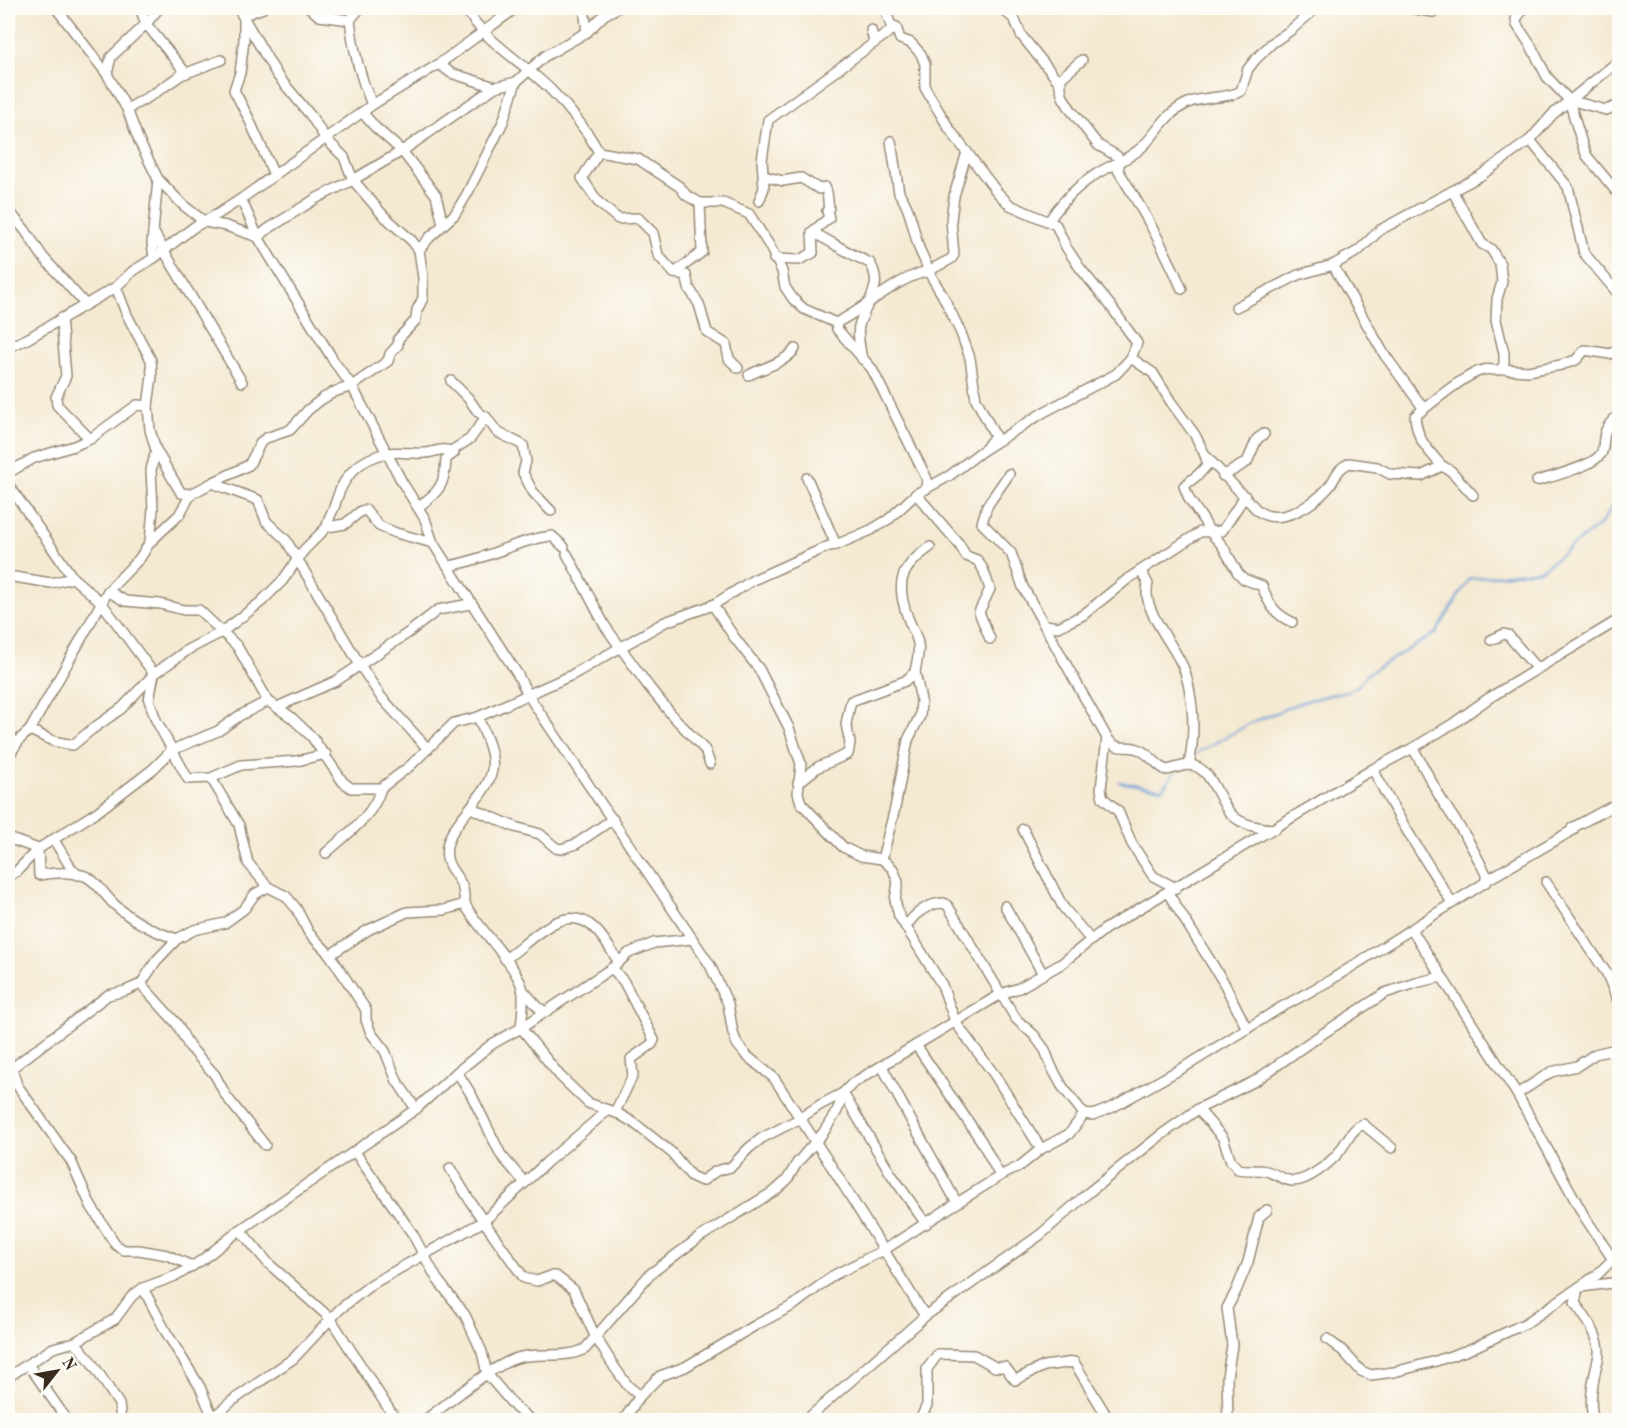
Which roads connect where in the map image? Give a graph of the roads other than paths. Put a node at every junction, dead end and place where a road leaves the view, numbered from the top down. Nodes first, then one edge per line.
1 (56, 8) edge
2 (140, 8) edge
3 (159, 8) edge
4 (263, 8) edge
5 (310, 8) edge
6 (360, 8) edge
7 (465, 8) edge
8 (516, 8) edge
9 (584, 8) edge
10 (617, 8) edge
11 (883, 8) edge
12 (1001, 8) edge
13 (1010, 8) edge
14 (1410, 8) edge
15 (1524, 8) edge
16 (1310, 10) edge
17 (241, 11) edge
18 (1433, 12) dead end
19 (1012, 18) junction
20 (350, 20) junction
21 (146, 24) junction
22 (896, 27) junction
23 (871, 30) dead end
24 (587, 32) junction
25 (483, 33) junction
26 (874, 42) junction
27 (221, 60) dead end
28 (1082, 60) dead end
29 (1620, 60) edge
30 (439, 64) junction
31 (528, 71) junction
32 (186, 73) junction
33 (107, 74) junction
34 (516, 82) junction
35 (495, 87) junction
36 (1061, 93) junction
37 (1569, 100) junction
38 (372, 105) junction
39 (1620, 105) edge
40 (127, 109) junction
41 (362, 112) junction
42 (326, 139) junction
43 (1530, 140) junction
44 (891, 141) dead end
45 (402, 151) junction
46 (599, 152) junction
47 (967, 152) junction
48 (1120, 162) junction
49 (274, 175) junction
50 (764, 176) junction
51 (158, 179) junction
52 (353, 180) junction
53 (1453, 192) junction
54 (1620, 196) edge
55 (241, 199) junction
56 (759, 201) dead end
57 (700, 204) junction
58 (8, 210) edge
59 (1049, 221) junction
60 (205, 222) junction
61 (443, 224) junction
62 (153, 231) junction
63 (812, 232) junction
64 (258, 237) junction
65 (164, 250) junction
66 (419, 250) junction
67 (154, 258) junction
68 (774, 259) junction
69 (1333, 265) junction
70 (928, 271) junction
71 (674, 273) junction
72 (116, 287) junction
73 (1182, 289) dead end
74 (1620, 296) edge
75 (867, 303) junction
76 (85, 304) junction
77 (1236, 307) dead end
78 (61, 318) junction
79 (836, 323) junction
80 (9, 345) edge
81 (1620, 348) edge
82 (795, 349) dead end
83 (1131, 358) junction
84 (861, 359) junction
85 (738, 368) dead end
86 (1502, 369) junction
87 (749, 375) dead end
88 (451, 381) dead end
89 (242, 382) dead end
90 (352, 386) junction
91 (148, 406) junction
92 (1424, 409) junction
93 (1620, 414) edge
94 (486, 417) junction
95 (1264, 434) dead end
96 (90, 439) junction
97 (156, 450) junction
98 (982, 451) junction
99 (387, 453) junction
100 (454, 453) dead end
101 (1205, 455) junction
102 (1442, 466) junction
103 (13, 470) dead end
104 (1009, 474) dead end
105 (1223, 476) junction
106 (807, 478) dead end
107 (1537, 482) dead end
108 (212, 483) junction
109 (8, 484) edge
110 (926, 489) junction
111 (191, 494) junction
112 (916, 494) junction
113 (1473, 495) dead end
114 (1245, 496) junction
115 (418, 507) junction
116 (551, 511) dead end
117 (327, 527) junction
118 (1209, 531) junction
119 (150, 542) junction
120 (433, 543) junction
121 (836, 545) junction
122 (930, 547) dead end
123 (296, 558) junction
124 (448, 567) junction
125 (1141, 571) junction
126 (8, 576) edge
127 (73, 578) junction
128 (108, 591) junction
129 (101, 602) junction
130 (470, 604) junction
131 (713, 605) junction
132 (1292, 622) dead end
133 (1618, 624) edge
134 (1046, 625) junction
135 (222, 632) junction
136 (990, 639) dead end
137 (1491, 640) dead end
138 (620, 647) junction
139 (360, 665) junction
140 (1537, 669) junction
141 (915, 672) junction
142 (154, 674) junction
143 (528, 695) junction
144 (272, 704) junction
145 (478, 717) junction
146 (30, 730) junction
147 (1107, 738) junction
148 (1413, 748) junction
149 (428, 749) junction
150 (172, 750) junction
151 (326, 754) junction
152 (8, 758) edge
153 (710, 764) dead end
154 (1189, 765) junction
155 (1373, 770) junction
156 (211, 778) junction
157 (798, 783) junction
158 (381, 788) junction
159 (1620, 802) edge
160 (471, 808) junction
161 (613, 819) junction
162 (1023, 829) dead end
163 (1275, 829) junction
164 (8, 838) edge
165 (54, 840) junction
166 (38, 849) junction
167 (326, 853) dead end
168 (882, 859) junction
169 (78, 875) junction
170 (8, 876) edge
171 (1487, 880) junction
172 (1546, 882) dead end
173 (268, 887) junction
174 (1172, 890) junction
175 (1452, 903) junction
176 (465, 904) junction
177 (1005, 906) dead end
178 (906, 927) junction
179 (1412, 930) junction
180 (177, 939) junction
181 (692, 939) junction
182 (1090, 939) junction
183 (330, 955) junction
184 (505, 959) junction
185 (615, 965) junction
186 (1043, 974) junction
187 (1442, 977) junction
188 (141, 984) junction
189 (522, 989) junction
190 (1001, 994) junction
191 (1620, 1006) edge
192 (545, 1012) junction
193 (955, 1021) junction
194 (521, 1028) junction
195 (1247, 1029) junction
196 (916, 1045) junction
197 (1620, 1048) edge
198 (10, 1065) edge
199 (882, 1066) junction
200 (457, 1072) junction
201 (852, 1086) dead end
202 (843, 1093) junction
203 (1516, 1094) junction
204 (416, 1109) junction
205 (1198, 1109) junction
206 (611, 1111) junction
207 (1084, 1114) junction
208 (799, 1119) junction
209 (815, 1143) junction
210 (265, 1145) dead end
211 (1392, 1148) dead end
212 (1041, 1149) junction
213 (356, 1152) junction
214 (450, 1168) dead end
215 (1000, 1176) junction
216 (525, 1183) junction
217 (957, 1203) junction
218 (1267, 1210) dead end
219 (484, 1221) junction
220 (926, 1224) junction
221 (240, 1230) junction
222 (884, 1250) junction
223 (423, 1254) junction
224 (1616, 1255) edge
225 (192, 1266) junction
226 (1620, 1282) edge
227 (143, 1288) junction
228 (1578, 1288) junction
229 (925, 1316) junction
230 (330, 1318) junction
231 (595, 1336) junction
232 (1327, 1340) dead end
233 (75, 1342) junction
234 (28, 1364) junction
235 (488, 1374) junction
236 (8, 1377) edge
237 (640, 1396) junction
238 (1591, 1418) edge
239 (67, 1420) edge
240 (121, 1420) edge
241 (212, 1420) edge
242 (396, 1420) edge
243 (425, 1420) edge
244 (531, 1420) edge
245 (624, 1420) edge
246 (806, 1420) edge
247 (920, 1420) edge
248 (1109, 1420) edge
249 (1228, 1420) edge

1 - 33 street
2 - 21 street
3 - 21 street
4 - 17 street
5 - 20 street
6 - 20 street
7 - 25 street
8 - 25 street
9 - 24 street
10 - 24 street
11 - 22 street
12 - 19 street
13 - 19 street
14 - 18 street
15 - 37 street
16 - 48 street
17 - 42 street
17 - 49 street
19 - 36 street
20 - 38 street
21 - 32 street
21 - 33 street
22 - 26 street
22 - 47 street
23 - 26 street
24 - 31 street
25 - 30 street
25 - 31 street
26 - 50 street
27 - 32 street
28 - 36 street
29 - 37 street
30 - 35 street
30 - 38 street
31 - 34 street
31 - 46 street
32 - 40 street
33 - 40 street
34 - 35 street
34 - 61 street
35 - 45 street
36 - 48 street
37 - 39 street
37 - 43 street
37 - 54 street
38 - 41 street
40 - 51 street
41 - 42 street
41 - 45 street
42 - 49 street
42 - 52 street
43 - 53 street
43 - 74 street
44 - 70 street
45 - 52 street
45 - 61 street
46 - 57 street
46 - 71 street
47 - 59 street
47 - 70 street
48 - 59 street
48 - 73 street
49 - 55 street
50 - 56 street
50 - 63 street
51 - 60 street
51 - 62 street
52 - 64 street
52 - 66 street
53 - 69 street
53 - 86 street
55 - 60 street
55 - 64 street
57 - 68 street
57 - 71 street
58 - 76 street
59 - 83 street
60 - 64 street
60 - 65 street
61 - 66 street
62 - 65 street
62 - 67 street
63 - 68 street
63 - 75 street
64 - 90 street
65 - 67 street
65 - 89 street
66 - 90 street
67 - 72 street
68 - 79 street
69 - 77 street
69 - 92 street
70 - 75 street
70 - 98 street
71 - 85 street
72 - 76 street
72 - 91 street
75 - 79 street
75 - 84 street
76 - 78 street
78 - 80 street
78 - 96 street
79 - 84 street
81 - 86 street
82 - 87 street
83 - 98 street
83 - 101 street
84 - 110 street
86 - 92 street
88 - 94 street
90 - 99 street
90 - 108 street
91 - 96 street
91 - 97 street
92 - 102 street
93 - 107 street
94 - 99 street
94 - 116 street
95 - 105 street
96 - 103 street
97 - 111 street
97 - 119 street
98 - 110 street
99 - 115 street
99 - 117 street
100 - 115 street
101 - 105 street
101 - 118 street
102 - 113 street
102 - 114 street
104 - 134 street
105 - 114 street
106 - 121 street
108 - 111 street
108 - 123 street
109 - 127 street
110 - 112 street
111 - 119 street
112 - 121 street
112 - 136 street
114 - 118 street
115 - 120 street
117 - 120 street
117 - 123 street
118 - 125 street
118 - 132 street
119 - 128 street
120 - 124 street
121 - 131 street
122 - 141 street
123 - 135 street
123 - 139 street
124 - 130 street
124 - 138 street
125 - 134 street
125 - 154 street
126 - 127 street
127 - 129 street
128 - 129 street
128 - 135 street
129 - 142 street
129 - 146 street
130 - 139 street
130 - 143 street
131 - 138 street
131 - 157 street
133 - 140 street
134 - 147 street
135 - 142 street
135 - 144 street
137 - 140 street
138 - 143 street
138 - 153 street
139 - 144 street
139 - 149 street
140 - 148 street
141 - 157 street
141 - 168 street
142 - 146 street
142 - 150 street
143 - 145 street
143 - 161 street
144 - 150 street
144 - 151 street
145 - 149 street
145 - 160 street
146 - 152 street
147 - 154 street
147 - 174 street
148 - 155 street
148 - 171 street
149 - 158 street
150 - 156 street
150 - 165 street
151 - 156 street
151 - 158 street
154 - 163 street
155 - 163 street
155 - 175 street
156 - 173 street
157 - 168 street
158 - 167 street
159 - 171 street
160 - 161 street
160 - 176 street
161 - 181 street
162 - 182 street
163 - 174 street
164 - 166 street
165 - 166 street
165 - 169 street
166 - 169 street
166 - 170 street
168 - 178 street
169 - 180 street
171 - 175 street
172 - 191 street
173 - 180 street
173 - 183 street
174 - 182 street
174 - 195 street
175 - 179 street
176 - 183 street
176 - 184 street
177 - 186 street
178 - 190 street
178 - 193 street
179 - 187 street
179 - 195 street
180 - 188 street
181 - 185 street
181 - 208 street
182 - 186 street
183 - 204 street
184 - 185 street
184 - 189 street
185 - 192 street
185 - 206 street
186 - 190 street
187 - 203 street
187 - 205 street
188 - 198 street
188 - 210 street
189 - 192 street
189 - 194 street
190 - 193 street
190 - 207 street
192 - 194 street
193 - 196 street
193 - 212 street
194 - 200 street
194 - 206 street
195 - 207 street
196 - 199 street
196 - 215 street
197 - 203 street
198 - 225 street
199 - 202 street
199 - 217 street
200 - 204 street
200 - 216 street
201 - 202 street
202 - 208 street
202 - 209 street
202 - 220 street
203 - 224 street
204 - 213 street
205 - 211 street
205 - 229 street
206 - 208 street
206 - 216 street
207 - 212 street
208 - 209 street
209 - 222 street
209 - 231 street
212 - 215 street
213 - 221 street
213 - 223 street
214 - 219 street
215 - 217 street
216 - 219 street
217 - 220 street
218 - 249 street
219 - 223 street
219 - 231 street
220 - 222 street
221 - 225 street
221 - 230 street
222 - 229 street
222 - 237 street
223 - 230 street
223 - 235 street
224 - 228 street
225 - 227 street
226 - 228 street
227 - 233 street
227 - 241 street
228 - 232 street
228 - 238 street
229 - 246 street
230 - 241 street
230 - 242 street
231 - 235 street
231 - 237 street
233 - 234 street
233 - 240 street
234 - 236 street
234 - 239 street
235 - 243 street
235 - 244 street
237 - 245 street
247 - 248 street

